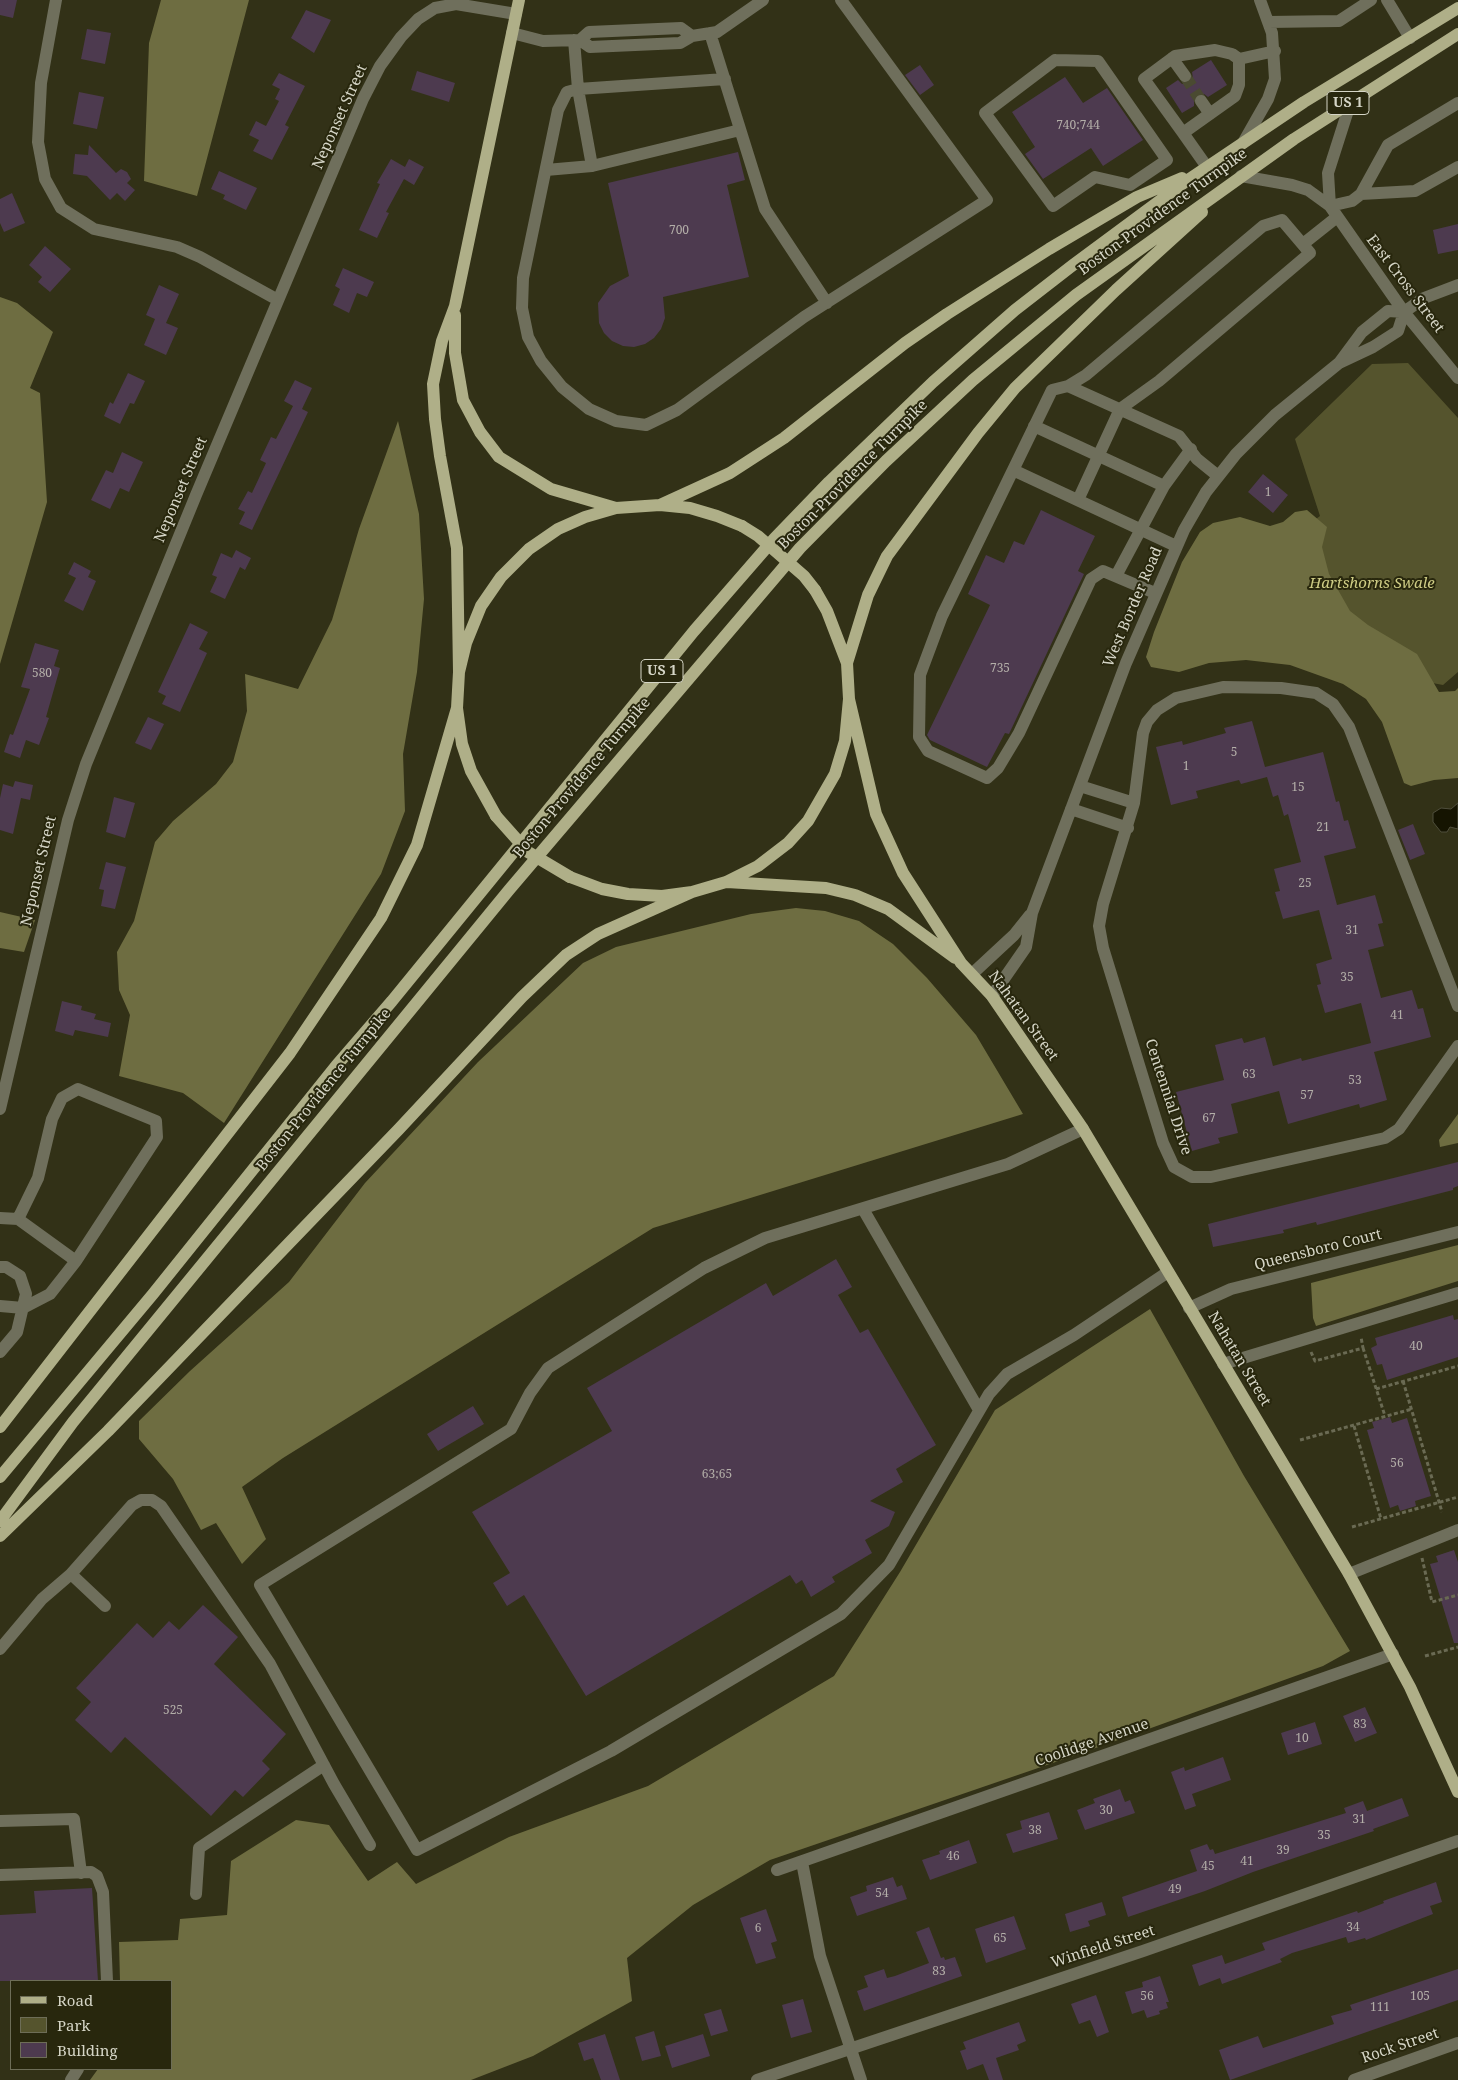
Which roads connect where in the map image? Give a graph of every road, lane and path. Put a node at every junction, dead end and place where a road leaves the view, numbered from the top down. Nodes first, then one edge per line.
1 (56, 0) edge
2 (519, 0) edge
3 (763, 0) edge
4 (841, 0) edge
5 (1260, 0) edge
6 (1371, 0) edge
7 (1387, 0) edge
8 (1352, 5) edge
9 (1458, 8) edge
10 (516, 14) junction
11 (1268, 22) junction
12 (512, 33) junction
13 (710, 33) junction
14 (1458, 34) edge
15 (1410, 38) junction
16 (577, 40) junction
17 (1275, 51) junction
18 (1172, 58) junction
19 (1240, 59) junction
20 (1184, 76) tunnel mouth
21 (725, 79) junction
22 (578, 89) junction
23 (1202, 101) tunnel mouth
24 (1351, 101) junction
25 (1458, 103) edge
26 (1210, 114) junction
27 (740, 130) junction
28 (1183, 133) junction
29 (1243, 143) junction
30 (592, 166) junction
31 (1207, 167) junction
32 (1458, 167) edge
33 (546, 170) junction
34 (1241, 176) junction
35 (1130, 185) junction
36 (1361, 194) junction
37 (1137, 197) junction
38 (1334, 212) junction
39 (1303, 244) junction
40 (1458, 285) edge
41 (278, 300) junction
42 (827, 303) junction
43 (455, 306) junction
44 (1404, 312) junction
45 (1339, 363) junction
46 (1458, 378) edge
47 (1068, 386) junction
48 (1120, 409) junction
49 (1034, 426) junction
50 (1191, 449) junction
51 (1098, 455) junction
52 (1013, 470) junction
53 (1218, 476) junction
54 (1164, 486) junction
55 (1078, 500) junction
56 (660, 505) junction
57 (616, 508) junction
58 (1141, 530) junction
59 (1176, 546) junction
60 (1116, 576) junction
61 (1155, 593) junction
62 (847, 663) junction
63 (459, 672) junction
64 (849, 699) junction
65 (458, 708) junction
66 (1080, 786) junction
67 (1134, 803) junction
68 (1071, 810) junction
69 (1128, 828) junction
70 (726, 882) junction
71 (692, 892) junction
72 (1032, 913) junction
73 (961, 963) junction
74 (972, 974) junction
75 (992, 996) junction
76 (1458, 1006) edge
77 (1458, 1046) edge
78 (0, 1109) edge
79 (1083, 1129) junction
80 (863, 1209) junction
81 (0, 1218) edge
82 (18, 1219) junction
83 (1458, 1232) edge
84 (76, 1260) junction
85 (0, 1267) edge
86 (1168, 1272) junction
87 (1458, 1293) edge
88 (0, 1306) edge
89 (23, 1308) junction
90 (1189, 1308) junction
91 (1363, 1348) dead end
92 (0, 1352) edge
93 (1223, 1364) junction
94 (1458, 1366) edge
95 (1403, 1382) junction
96 (1376, 1389) junction
97 (979, 1410) junction
98 (1412, 1410) junction
99 (1385, 1416) junction
100 (0, 1426) edge
101 (1354, 1426) junction
102 (1300, 1440) dead end
103 (0, 1477) edge
104 (1458, 1497) edge
105 (1439, 1503) junction
106 (1442, 1512) dead end
107 (1381, 1519) junction
108 (0, 1520) edge
109 (1352, 1527) dead end
110 (1458, 1530) edge
111 (0, 1536) edge
112 (1422, 1557) dead end
113 (70, 1574) junction
114 (1349, 1574) junction
115 (1458, 1595) edge
116 (105, 1606) dead end
117 (1458, 1648) edge
118 (0, 1649) edge
119 (1393, 1654) junction
120 (1425, 1656) dead end
121 (324, 1765) junction
122 (1458, 1792) edge
123 (0, 1821) edge
124 (1458, 1841) edge
125 (370, 1845) dead end
126 (802, 1862) junction
127 (777, 1870) dead end
128 (81, 1873) junction
129 (0, 1875) edge
130 (196, 1894) dead end
131 (107, 1980) edge
132 (1458, 2043) edge
133 (850, 2047) junction
134 (757, 2080) edge
135 (861, 2080) edge
136 (1354, 2080) edge

1 - 41 street
2 - 10 main road
3 - 13 street
4 - 42 street
5 - 11 street
6 - 8 street
7 - 15 street
8 - 11 street
9 - 15 main road, Boston-Providence Turnpike / US 1
10 - 12 main road
10 - 41 street, Neponset Street
11 - 17 street
12 - 16 street
12 - 43 main road
13 - 16 street
13 - 21 street
14 - 24 main road, Boston-Providence Turnpike / US 1
15 - 29 main road, Boston-Providence Turnpike / US 1
16 - 22 street
17 - 19 street
17 - 29 street
18 - 19 street
18 - 20 street
18 - 28 street
19 - 26 street
21 - 22 street
21 - 27 street
22 - 30 street
22 - 33 street
23 - 26 street
24 - 34 main road, Boston-Providence Turnpike / US 1
24 - 38 street
25 - 36 street
26 - 28 street
27 - 30 street
27 - 42 street
28 - 31 street
29 - 31 main road, Boston-Providence Turnpike / US 1
30 - 33 street
31 - 37 main road
31 - 103 main road, Boston-Providence Turnpike / US 1
32 - 36 street
33 - 42 street
34 - 38 street, East Cross Street
34 - 62 main road
34 - 108 main road, Boston-Providence Turnpike / US 1
35 - 35 street
35 - 37 street
36 - 38 street
37 - 56 main road
38 - 39 street
38 - 44 street, East Cross Street
39 - 47 street
39 - 48 street
40 - 44 street, West Border Road
41 - 78 street, Neponset Street
43 - 57 main road
43 - 63 main road
44 - 45 street, West Border Road
44 - 45 street, West Border Road
44 - 46 street, East Cross Street
45 - 53 street, West Border Road
47 - 48 street
47 - 49 street
48 - 50 street
48 - 51 street
49 - 51 street
49 - 52 street
50 - 53 street
50 - 54 street
51 - 54 street
51 - 55 street
52 - 55 street
52 - 60 street
53 - 59 street, West Border Road
54 - 58 street
55 - 58 street
56 - 57 main road
56 - 62 main road, bridge
57 - 63 main road
58 - 59 street
58 - 60 street
59 - 61 street, West Border Road
60 - 61 street
61 - 66 street, West Border Road
62 - 64 main road
63 - 65 main road
64 - 70 main road
64 - 73 main road, Nahatan Street
65 - 71 main road, bridge
65 - 100 main road
66 - 67 street
66 - 68 street, West Border Road
67 - 69 street, Centennial Drive
67 - 76 street, Centennial Drive
68 - 69 street
68 - 72 street, West Border Road
69 - 77 street, Centennial Drive
70 - 71 main road
70 - 73 main road, Nahatan Street
71 - 111 main road
72 - 74 street
72 - 75 street
73 - 74 main road, Nahatan Street
74 - 75 main road, Nahatan Street
75 - 79 main road, Nahatan Street
79 - 80 street
79 - 86 main road, Nahatan Street
80 - 97 street
80 - 97 street
81 - 82 street
82 - 84 street
82 - 84 street
83 - 90 street, Queensboro Court
84 - 89 street
85 - 89 street
86 - 90 main road, Nahatan Street
86 - 97 street
87 - 93 street
88 - 89 street
89 - 92 street
90 - 93 main road, Nahatan Street
91 - 96 path
93 - 114 main road, Nahatan Street
94 - 95 path
95 - 96 path
95 - 98 path
96 - 99 path
98 - 99 path
98 - 105 path
99 - 101 path
101 - 102 path
101 - 107 path
104 - 105 path
105 - 106 path
105 - 107 path
107 - 109 path
110 - 114 street
112 - 115 path
113 - 116 street
113 - 118 street
113 - 121 street
114 - 119 main road, Nahatan Street
117 - 120 path
119 - 122 main road, Nahatan Street
119 - 126 street, Coolidge Avenue
121 - 125 street
121 - 130 street
123 - 128 street
124 - 133 street, Winfield Street
126 - 127 street, Coolidge Avenue
126 - 133 street
128 - 129 street
128 - 131 street
132 - 136 street, Rock Street
133 - 134 street, Winfield Street
133 - 135 street

